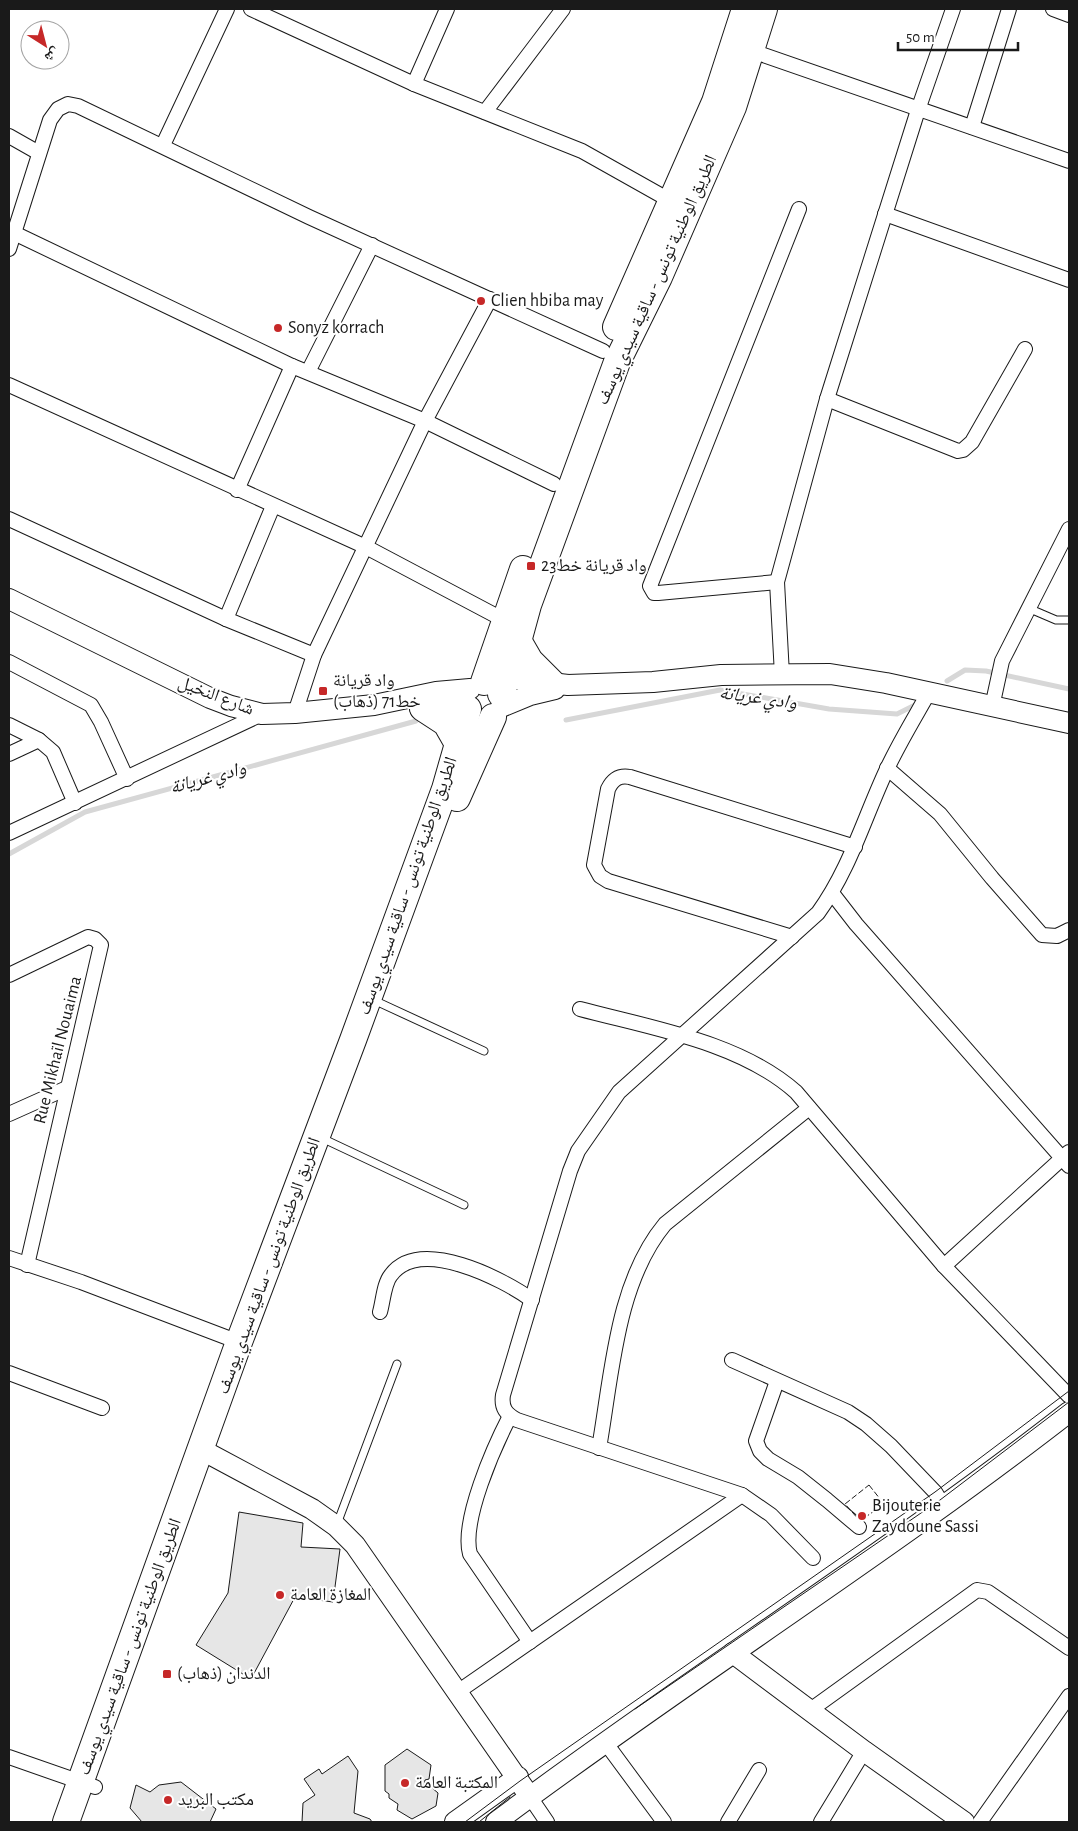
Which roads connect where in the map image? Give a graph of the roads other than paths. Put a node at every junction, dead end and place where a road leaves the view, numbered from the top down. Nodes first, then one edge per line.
1 (227, 9) edge
2 (448, 9) edge
3 (563, 9) edge
4 (745, 9) edge
5 (764, 9) edge
6 (953, 9) edge
7 (1009, 9) edge
8 (1053, 9) edge
9 (258, 10) edge
10 (1069, 15) edge
11 (752, 51) junction
12 (414, 84) junction
13 (724, 104) junction
14 (918, 110) junction
15 (485, 112) junction
16 (972, 127) junction
17 (9, 136) edge
18 (163, 145) junction
19 (39, 153) junction
20 (1069, 161) edge
21 (671, 201) junction
22 (800, 208) dead end
23 (885, 214) junction
24 (14, 233) junction
25 (372, 245) junction
26 (9, 249) edge
27 (1069, 280) edge
28 (490, 299) junction
29 (1025, 349) dead end
30 (603, 351) junction
31 (292, 366) junction
32 (308, 372) junction
33 (9, 384) edge
34 (827, 399) junction
35 (425, 421) junction
36 (554, 484) junction
37 (237, 490) junction
38 (272, 506) junction
39 (9, 519) edge
40 (1069, 529) edge
41 (366, 547) junction
42 (778, 582) junction
43 (9, 599) edge
44 (1028, 608) junction
45 (226, 618) junction
46 (504, 620) junction
47 (1069, 620) edge
48 (519, 642) junction
49 (314, 655) junction
50 (9, 662) edge
51 (782, 675) junction
52 (560, 684) junction
53 (929, 692) junction
54 (489, 695) junction
55 (374, 705) junction
56 (992, 707) junction
57 (423, 708) junction
58 (295, 713) junction
59 (262, 714) junction
60 (1069, 723) edge
61 (9, 725) edge
62 (39, 740) junction
63 (458, 744) junction
64 (9, 754) edge
65 (887, 768) junction
66 (127, 779) junction
67 (75, 803) junction
68 (9, 833) edge
69 (856, 847) junction
70 (832, 893) junction
71 (1069, 930) edge
72 (792, 937) junction
73 (9, 975) edge
74 (380, 1003) junction
75 (580, 1009) dead end
76 (682, 1036) junction
77 (484, 1051) dead end
78 (67, 1088) junction
79 (809, 1108) junction
80 (9, 1114) edge
81 (328, 1141) junction
82 (1067, 1159) edge
83 (464, 1205) dead end
84 (9, 1258) edge
85 (27, 1265) junction
86 (944, 1266) junction
87 (532, 1300) junction
88 (380, 1312) dead end
89 (245, 1345) junction
90 (732, 1360) dead end
91 (397, 1364) dead end
92 (9, 1373) edge
93 (778, 1381) junction
94 (1069, 1396) edge
95 (102, 1408) dead end
96 (1069, 1412) edge
97 (510, 1416) junction
98 (599, 1448) junction
99 (207, 1453) junction
100 (742, 1494) junction
101 (943, 1504) junction
102 (336, 1526) junction
103 (859, 1527) dead end
104 (813, 1558) dead end
105 (530, 1642) junction
106 (1069, 1648) edge
107 (733, 1653) junction
108 (459, 1691) junction
109 (1069, 1696) edge
110 (809, 1710) junction
111 (605, 1742) junction
112 (864, 1751) junction
113 (9, 1757) edge
114 (760, 1770) dead end
115 (518, 1777) junction
116 (88, 1784) junction
117 (530, 1797) junction
118 (961, 1821) edge
119 (66, 1822) edge
120 (81, 1822) edge
121 (455, 1822) edge
122 (496, 1822) edge
123 (547, 1822) edge
124 (664, 1822) edge
125 (728, 1822) edge
126 (821, 1822) edge
127 (980, 1822) edge

1 - 18 street
2 - 12 street
3 - 15 street
4 - 13 highway, الطريق الوطنية تونس - ساقية سيدي يوسف
5 - 11 highway, الطريق الوطنية تونس - ساقية سيدي يوسف
6 - 14 street
7 - 16 street
8 - 10 street
9 - 12 street
11 - 13 highway, الطريق الوطنية تونس - ساقية سيدي يوسف
11 - 14 street
12 - 15 street
13 - 21 highway, الطريق الوطنية تونس - ساقية سيدي يوسف
13 - 48 highway, الطريق الوطنية تونس - ساقية سيدي يوسف
14 - 16 street
14 - 23 street
15 - 21 street
16 - 20 street
17 - 19 street
18 - 19 street
18 - 25 street
19 - 24 street
21 - 30 highway, الطريق الوطنية تونس - ساقية سيدي يوسف
22 - 42 street
23 - 27 street
23 - 34 street
24 - 26 street
24 - 31 street
25 - 28 street
25 - 32 street
28 - 30 street
28 - 35 street
29 - 34 street
30 - 36 highway, الطريق الوطنية تونس - ساقية سيدي يوسف
31 - 32 street
31 - 37 street
32 - 35 street
33 - 37 street
34 - 42 street
35 - 36 street
35 - 41 street
36 - 46 highway, الطريق الوطنية تونس - ساقية سيدي يوسف
37 - 38 street
38 - 41 street
38 - 45 street
39 - 45 street
40 - 44 street
41 - 46 street
41 - 49 street
42 - 51 street
43 - 59 main road, شارع النخيل
44 - 47 lane
44 - 56 street
45 - 49 street
46 - 54 highway, الطريق الوطنية تونس - ساقية سيدي يوسف
48 - 52 highway
48 - 54 highway, الطريق الوطنية تونس - ساقية سيدي يوسف
49 - 58 street
50 - 66 street
51 - 52 main road
51 - 53 main road
52 - 54 main road
52 - 54 main road
53 - 56 main road
53 - 65 street
54 - 55 main road, شارع النخيل
54 - 57 main road
54 - 63 highway, الطريق الوطنية تونس - ساقية سيدي يوسف
54 - 74 highway, الطريق الوطنية تونس - ساقية سيدي يوسف
55 - 57 main road
55 - 58 main road, شارع النخيل
56 - 60 main road
57 - 63 highway
58 - 59 main road, شارع النخيل
59 - 66 street
61 - 62 street
62 - 64 street
62 - 67 street
63 - 89 highway, الطريق الوطنية تونس - ساقية سيدي يوسف
65 - 69 street
65 - 71 street
66 - 67 street
67 - 68 street
69 - 70 street
69 - 72 street
70 - 72 street
70 - 82 street
72 - 76 street
73 - 78 street, Rue Mikhaïl Nouaima
74 - 77 lane
74 - 81 highway, الطريق الوطنية تونس - ساقية سيدي يوسف
75 - 76 street
76 - 79 street
76 - 87 street
78 - 80 street
78 - 85 street, Rue Mikhaïl Nouaima
79 - 86 street
79 - 98 street
81 - 83 lane
81 - 89 highway, الطريق الوطنية تونس - ساقية سيدي يوسف
82 - 86 street
84 - 85 street
85 - 89 street
86 - 94 street
87 - 88 street
87 - 97 street
89 - 99 highway, الطريق الوطنية تونس - ساقية سيدي يوسف
90 - 93 street
91 - 102 lane
92 - 95 street
93 - 101 street
93 - 103 street
96 - 101 main road
97 - 98 street
97 - 105 street
98 - 100 street
99 - 102 main road
99 - 116 highway, الطريق الوطنية تونس - ساقية سيدي يوسف
100 - 104 street
100 - 105 street
101 - 107 main road
102 - 108 main road
105 - 108 street
106 - 110 street
107 - 110 main road
107 - 111 main road
108 - 115 main road
109 - 127 street
110 - 112 main road
111 - 117 main road
111 - 124 street
112 - 118 main road
112 - 126 street
113 - 116 street
114 - 125 street
115 - 117 main road
115 - 121 main road
116 - 119 highway, الطريق الوطنية تونس - ساقية سيدي يوسف
116 - 120 highway, الطريق الوطنية تونس - ساقية سيدي يوسف
117 - 122 main road
117 - 123 street

